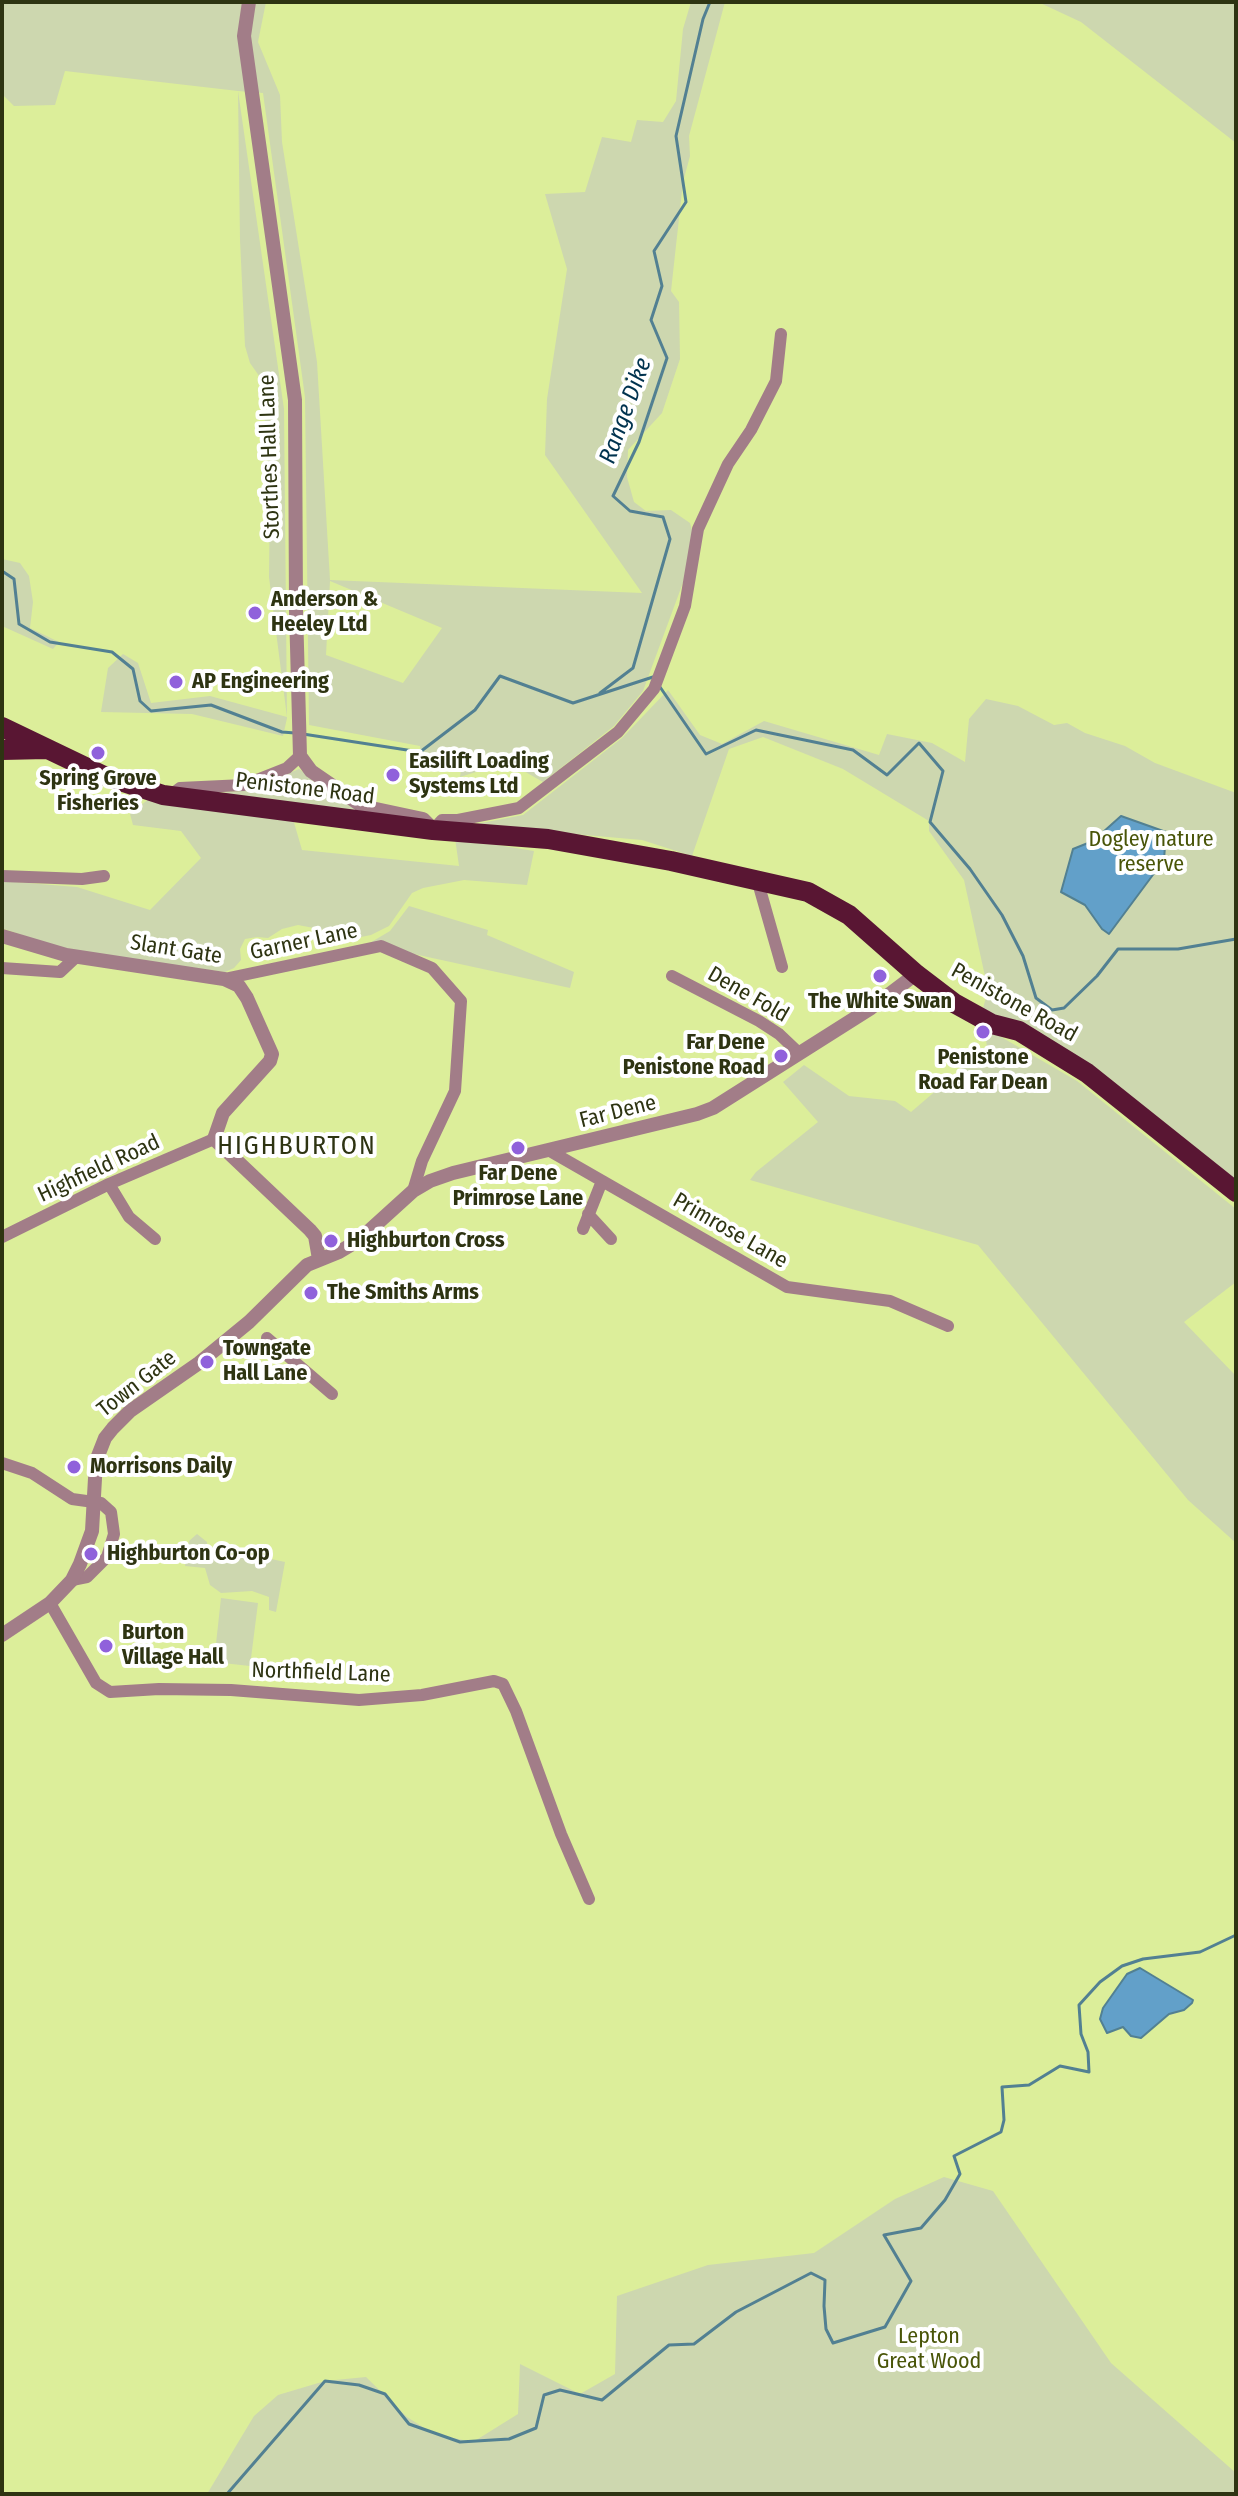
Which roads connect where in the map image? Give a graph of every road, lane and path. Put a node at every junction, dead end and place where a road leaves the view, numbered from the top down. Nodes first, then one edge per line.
1 (249, 2) edge
2 (781, 334) dead end
3 (2, 727) edge
4 (47, 749) junction
5 (2, 750) edge
6 (299, 752) junction
7 (169, 796) junction
8 (433, 830) junction
9 (2, 876) edge
10 (104, 876) dead end
11 (757, 879) junction
12 (2, 936) edge
13 (76, 957) junction
14 (782, 967) dead end
15 (2, 968) edge
16 (916, 974) junction
17 (672, 976) dead end
18 (224, 979) junction
19 (799, 1053) junction
20 (214, 1139) junction
21 (550, 1151) junction
22 (602, 1181) junction
23 (109, 1184) junction
24 (413, 1191) junction
25 (1236, 1192) edge
26 (588, 1214) junction
27 (583, 1229) dead end
28 (2, 1237) edge
29 (155, 1239) dead end
30 (611, 1239) dead end
31 (319, 1259) junction
32 (948, 1326) dead end
33 (258, 1330) junction
34 (332, 1394) dead end
35 (2, 1463) edge
36 (95, 1503) junction
37 (72, 1580) junction
38 (50, 1603) junction
39 (2, 1635) edge
40 (589, 1899) dead end

1 - 6 street, Storthes Hall Lane
2 - 8 street
3 - 4 highway, Penistone Road
4 - 5 highway
4 - 7 highway, Penistone Road
6 - 7 street
6 - 8 street
7 - 8 highway, Penistone Road
8 - 11 highway, Penistone Road
9 - 10 street
11 - 14 street
11 - 16 highway, Penistone Road
12 - 13 street, Slant Gate
13 - 15 street
13 - 18 street, Slant Gate
16 - 19 street, Far Dene
16 - 25 highway, Penistone Road
17 - 19 street, Dene Fold
18 - 20 street, Slant Gate
18 - 24 street, Garner Lane
19 - 21 street, Far Dene
20 - 23 street, Highfield Road
20 - 31 street
21 - 22 street, Primrose Lane
21 - 24 street, Far Dene
22 - 26 street
22 - 32 street, Primrose Lane
23 - 28 street, Highfield Road
23 - 29 street
24 - 31 street, Far Dene
26 - 27 street
26 - 30 street
31 - 33 street, Town Gate
33 - 34 street
33 - 36 street, Town Gate
35 - 36 street
36 - 37 street, Town Gate
36 - 37 street
37 - 38 street, Town Gate
38 - 39 street, Town Gate
38 - 40 street, Northfield Lane

